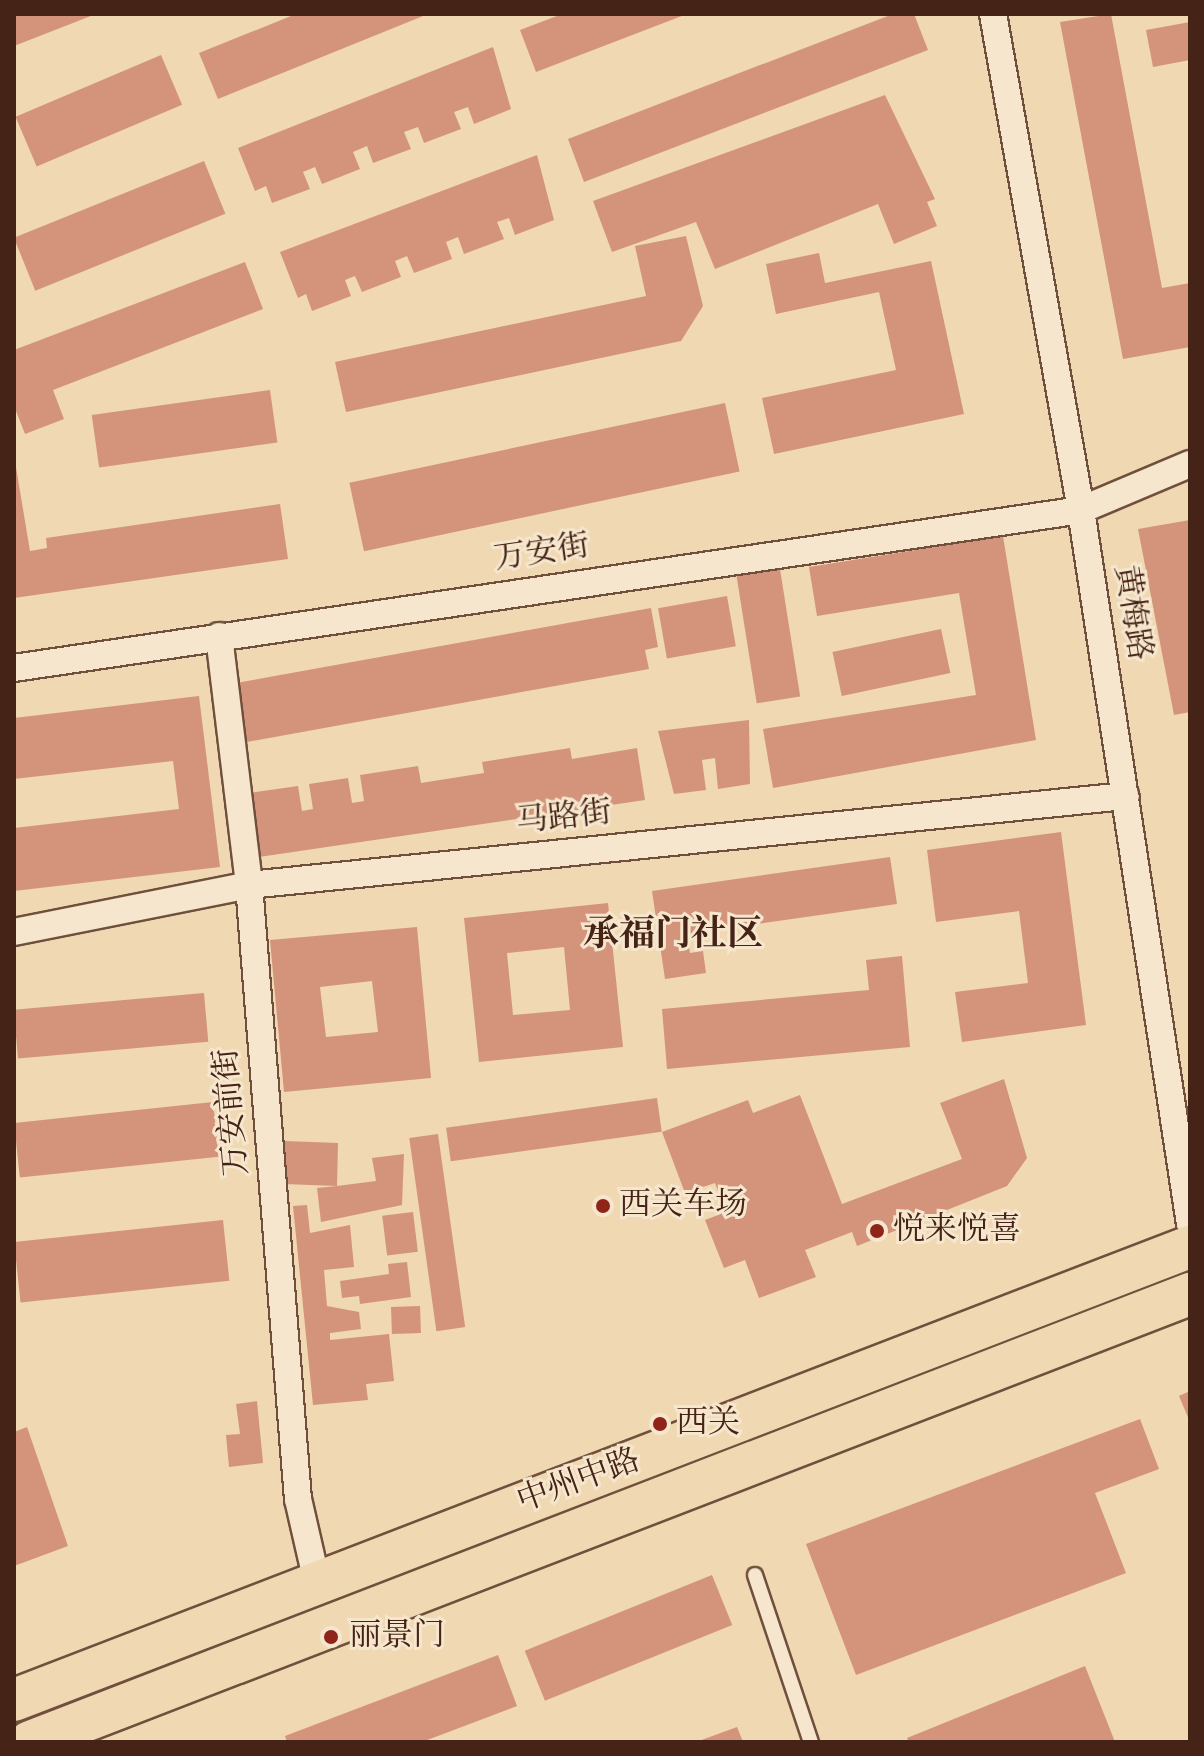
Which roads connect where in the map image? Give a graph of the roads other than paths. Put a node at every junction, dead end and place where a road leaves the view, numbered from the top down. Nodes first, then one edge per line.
1 (993, 14) edge
2 (1190, 464) edge
3 (1081, 510) junction
4 (219, 636) junction
5 (14, 668) edge
6 (1125, 796) junction
7 (249, 885) junction
8 (14, 932) edge
9 (1190, 1224) edge
10 (1190, 1247) edge
11 (1190, 1294) edge
12 (755, 1575) dead end
13 (317, 1582) junction
14 (14, 1700) edge
15 (30, 1742) edge
16 (811, 1742) edge

1 - 3 street, 黄梅路
2 - 3 street, 万安街
3 - 4 street, 万安街
3 - 6 street, 黄梅路
4 - 5 street, 万安街
4 - 7 street, 万安前街
6 - 7 street, 马路街
6 - 9 street, 黄梅路
7 - 8 street, 马路街
7 - 13 street, 万安前街
10 - 13 main road, 中州中路
11 - 15 main road, 中州中路
12 - 16 lane
13 - 14 main road, 中州中路

